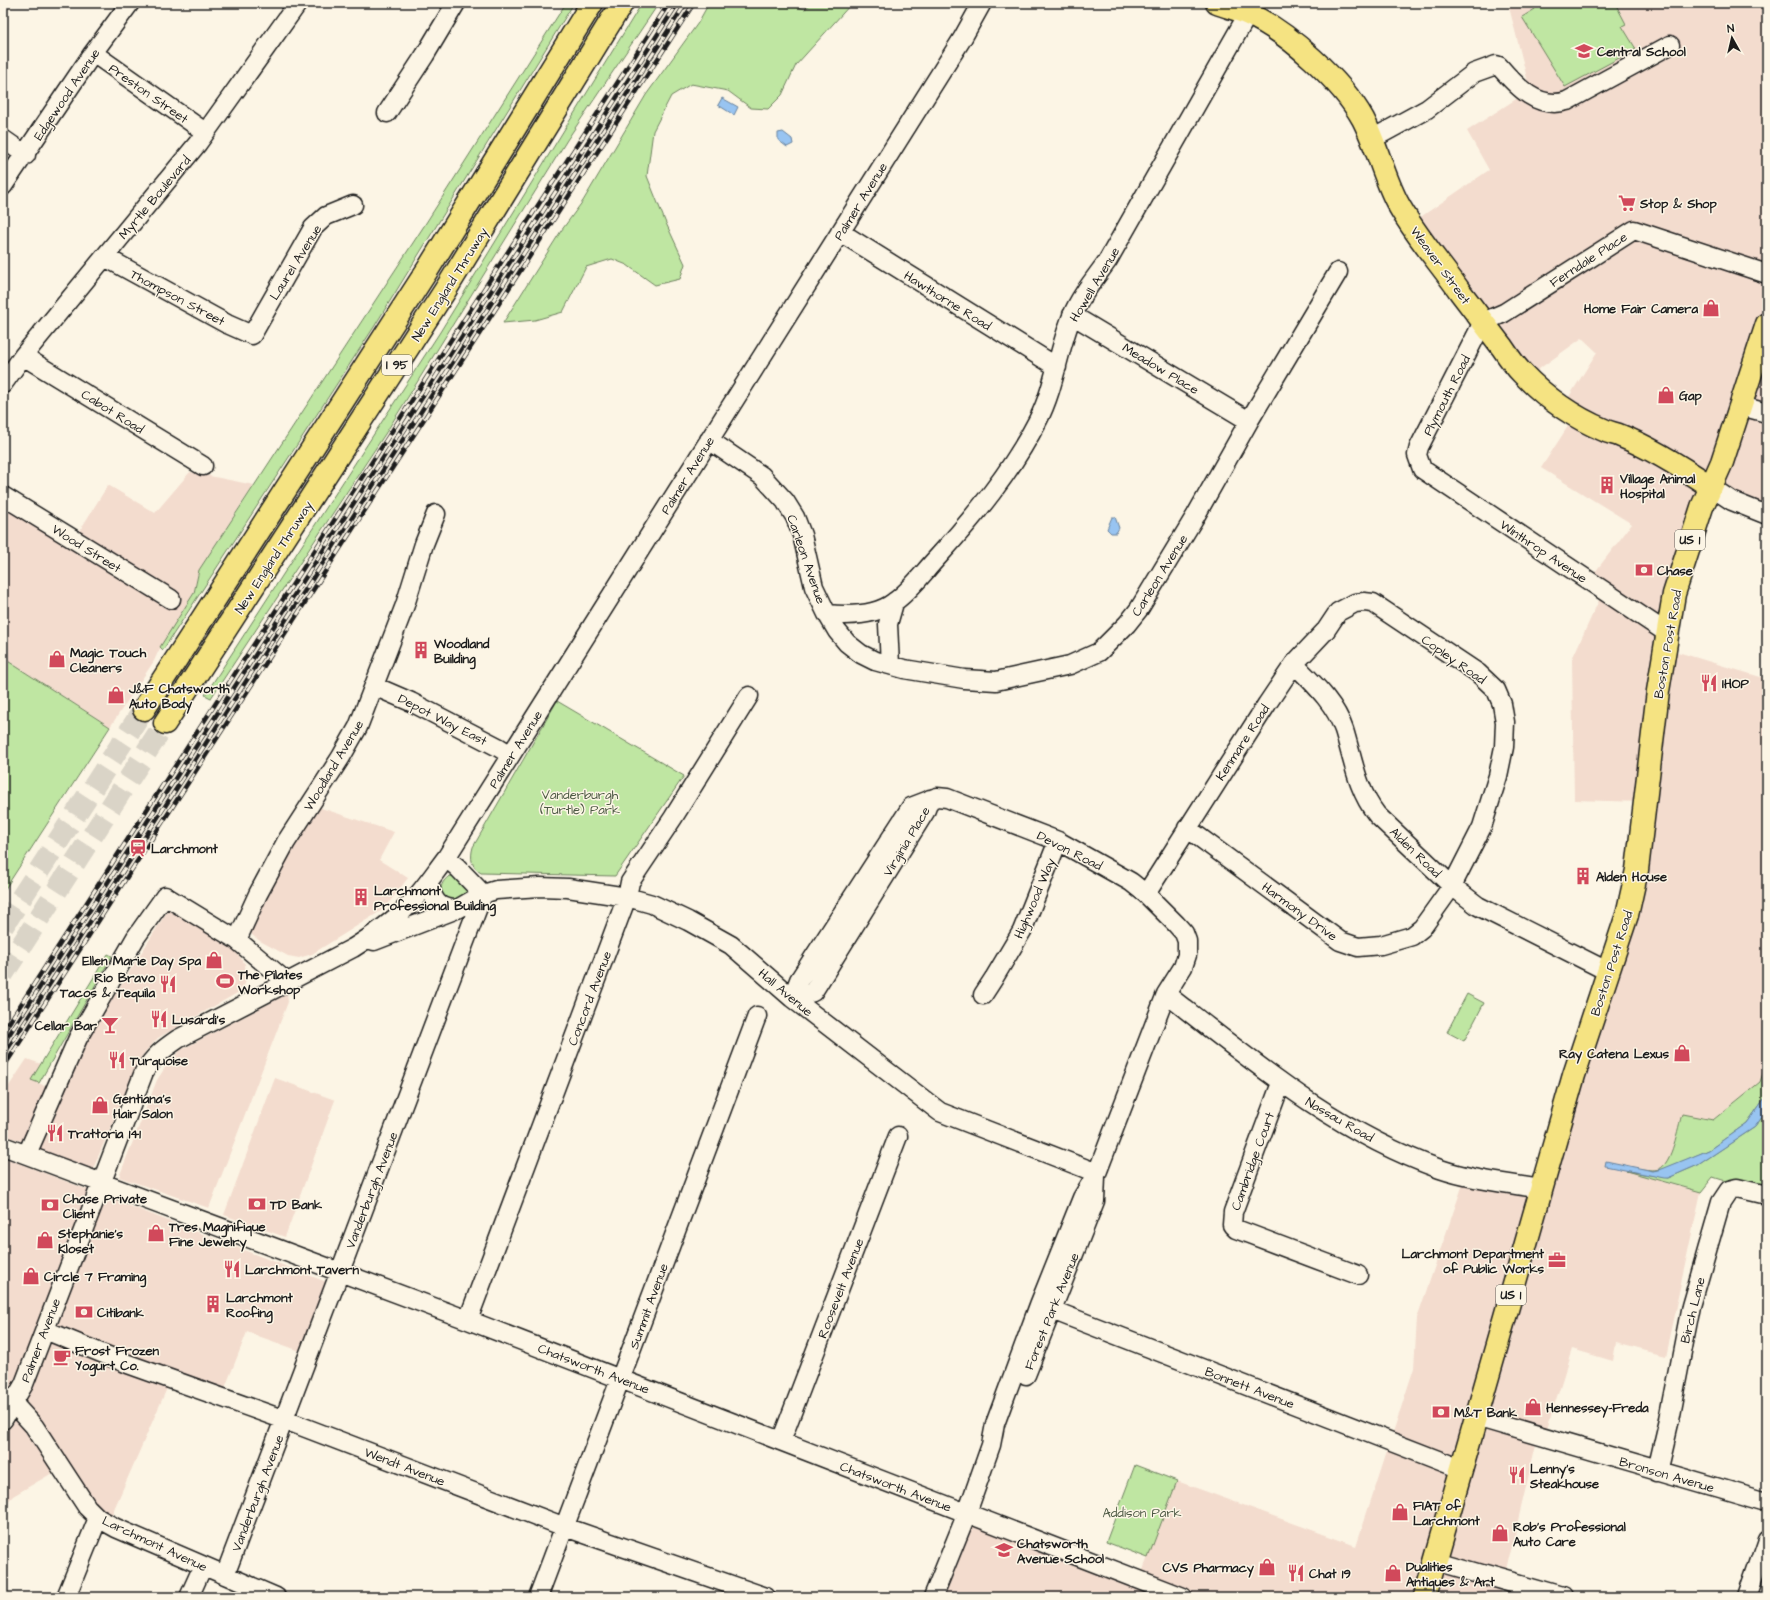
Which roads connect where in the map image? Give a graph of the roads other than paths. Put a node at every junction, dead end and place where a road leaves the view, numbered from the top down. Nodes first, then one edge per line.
1 (130, 3) edge
2 (298, 3) edge
3 (456, 3) edge
4 (592, 3) edge
5 (622, 3) edge
6 (982, 3) edge
7 (1217, 3) edge
8 (1248, 14) junction
9 (1670, 44) dead end
10 (93, 53) junction
11 (387, 113) dead end
12 (205, 132) junction
13 (3, 139) edge
14 (1372, 139) junction
15 (26, 154) junction
16 (3, 186) edge
17 (353, 205) dead end
18 (840, 232) junction
19 (105, 257) junction
20 (1338, 272) dead end
21 (1767, 274) edge
22 (1072, 315) junction
23 (1483, 322) junction
24 (1767, 324) edge
25 (252, 335) joint
26 (23, 356) junction
27 (1056, 367) junction
28 (3, 384) edge
29 (1741, 406) junction
30 (1767, 413) edge
31 (1249, 421) junction
32 (709, 440) junction
33 (203, 466) dead end
34 (1422, 469) joint
35 (1711, 487) junction
36 (3, 496) edge
37 (436, 514) dead end
38 (1767, 515) edge
39 (171, 599) dead end
40 (894, 603) junction
41 (1355, 603) joint
42 (827, 614) junction
43 (1667, 633) junction
44 (890, 664) junction
45 (1294, 664) junction
46 (374, 686) junction
47 (749, 696) dead end
48 (144, 709) tunnel mouth
49 (165, 723) tunnel mouth
50 (511, 755) junction
51 (930, 799) joint
52 (1187, 828) junction
53 (1058, 841) junction
54 (446, 858) junction
55 (429, 882) junction
56 (1452, 886) junction
57 (483, 894) junction
58 (1146, 894) junction
59 (627, 897) junction
60 (457, 909) junction
61 (237, 940) junction
62 (1187, 941) joint
63 (353, 948) junction
64 (1609, 972) junction
65 (288, 983) junction
66 (1166, 994) junction
67 (983, 995) dead end
68 (792, 998) junction
69 (757, 1016) dead end
70 (1281, 1083) junction
71 (898, 1136) dead end
72 (3, 1146) edge
73 (27, 1154) junction
74 (1097, 1173) junction
75 (102, 1183) junction
76 (1541, 1189) junction
77 (1767, 1195) edge
78 (340, 1273) junction
79 (1358, 1275) dead end
80 (1045, 1307) junction
81 (468, 1320) junction
82 (45, 1330) junction
83 (621, 1379) junction
84 (8, 1399) edge
85 (1476, 1417) junction
86 (3, 1420) edge
87 (285, 1420) junction
88 (782, 1441) junction
89 (1461, 1469) junction
90 (1657, 1471) junction
91 (1767, 1502) edge
92 (967, 1513) junction
93 (98, 1518) junction
94 (565, 1527) junction
95 (1767, 1539) edge
96 (1764, 1557) edge
97 (1435, 1561) junction
98 (203, 1566) junction
99 (225, 1575) junction
100 (66, 1597) edge
101 (189, 1597) edge
102 (276, 1597) edge
103 (538, 1597) edge
104 (766, 1597) edge
105 (933, 1597) edge
106 (1183, 1597) edge
107 (1425, 1597) edge
108 (1562, 1597) edge
109 (1748, 1597) edge

1 - 10 street, Edgewood Avenue
2 - 12 street, Myrtle Boulevard
3 - 11 street
4 - 48 main road, New England Thruway / I 95
5 - 49 main road, New England Thruway / I 95
6 - 18 street, Palmer Avenue
7 - 8 main road, Weaver Street
8 - 14 main road, Weaver Street
8 - 22 street, Howell Avenue
9 - 14 street
10 - 12 street, Preston Street
10 - 15 street, Edgewood Avenue
12 - 19 street, Myrtle Boulevard
13 - 15 street
14 - 23 main road, Weaver Street
15 - 16 street, Edgewood Avenue
17 - 25 street, Laurel Avenue
18 - 27 street, Hawthorne Road
18 - 32 street, Palmer Avenue
19 - 25 street, Thompson Street
19 - 26 street, Myrtle Boulevard
20 - 31 street, Carleon Avenue
21 - 23 street, Ferndale Place
22 - 27 street, Howell Avenue
22 - 31 street, Meadow Place
23 - 34 street, Plymouth Road
23 - 35 main road, Weaver Street
24 - 29 main road, Boston Post Road / US 1
26 - 28 street, Myrtle Boulevard
26 - 33 street, Cabot Road
27 - 40 street, Howell Avenue
29 - 30 street
29 - 35 main road, Boston Post Road / US 1
31 - 44 street, Carleon Avenue
32 - 42 street, Carleon Avenue
32 - 50 street, Palmer Avenue
34 - 43 street, Winthrop Avenue
35 - 38 street
35 - 43 main road, Boston Post Road / US 1
36 - 39 street, Wood Street
37 - 46 street, Woodland Avenue
40 - 42 street, Howell Avenue
40 - 44 street, Howell Avenue
41 - 45 street, Kenmare Road
41 - 56 street, Copley Road
42 - 44 street, Carleon Avenue
43 - 64 main road, Boston Post Road / US 1
45 - 52 street, Kenmare Road
45 - 56 street, Alden Road
46 - 50 street, Depot Way East
46 - 61 street, Woodland Avenue
47 - 59 street, Concord Avenue
50 - 54 street, Palmer Avenue
51 - 53 street, Devon Road
51 - 68 street, Virginia Place
52 - 56 street, Harmony Drive
52 - 58 street, Kenmare Road
53 - 58 street, Devon Road
53 - 67 street, Highwood Way
54 - 55 street, Palmer Avenue
54 - 57 street
55 - 60 street
55 - 63 street, Palmer Avenue
56 - 64 street, Alden Road
57 - 59 street, Hall Avenue
57 - 60 street, Hall Avenue
57 - 78 street, Vanderburgh Avenue
58 - 62 street, Devon Road
59 - 68 street, Hall Avenue
59 - 81 street, Concord Avenue
60 - 63 street, Hall Avenue
61 - 65 street
61 - 73 street
62 - 66 street, Forest Park Avenue
63 - 65 street, Palmer Avenue
64 - 76 main road, Boston Post Road / US 1
65 - 75 street, Palmer Avenue
66 - 70 street, Nassau Road
66 - 74 street, Forest Park Avenue
68 - 74 street, Hall Avenue
69 - 83 street, Summit Avenue
70 - 76 street, Nassau Road
70 - 79 street, Cambridge Court
71 - 88 street, Roosevelt Avenue
72 - 73 street, Chatsworth Avenue
73 - 75 street, Chatsworth Avenue
74 - 80 street, Forest Park Avenue
75 - 78 street, Chatsworth Avenue
75 - 82 street, Palmer Avenue
76 - 85 main road, Boston Post Road / US 1
77 - 90 street, Birch Lane
78 - 81 street, Chatsworth Avenue
78 - 87 street, Vanderburgh Avenue
80 - 89 street, Bonnett Avenue
80 - 92 street, Forest Park Avenue
81 - 83 street, Chatsworth Avenue
82 - 84 street, Palmer Avenue
82 - 87 street, Wendt Avenue
83 - 88 street, Chatsworth Avenue
83 - 94 street, Summit Avenue
84 - 86 street, Palmer Avenue
84 - 93 street, Larchmont Avenue
85 - 89 main road, Boston Post Road / US 1
85 - 90 street, Bronson Avenue
87 - 94 street, Wendt Avenue
87 - 99 street, Vanderburgh Avenue
88 - 92 street, Chatsworth Avenue
89 - 97 main road, Boston Post Road / US 1
90 - 91 street, Bronson Avenue
92 - 105 street, Forest Park Avenue
92 - 106 street, Chatsworth Avenue
93 - 98 street, Larchmont Avenue
93 - 100 street
94 - 103 street, Summit Avenue
94 - 104 street, Wendt Avenue
95 - 96 street
96 - 109 street
97 - 107 main road, Boston Post Road / US 1
97 - 108 street
98 - 99 street, Larchmont Avenue
98 - 101 street
99 - 102 street, Larchmont Avenue

